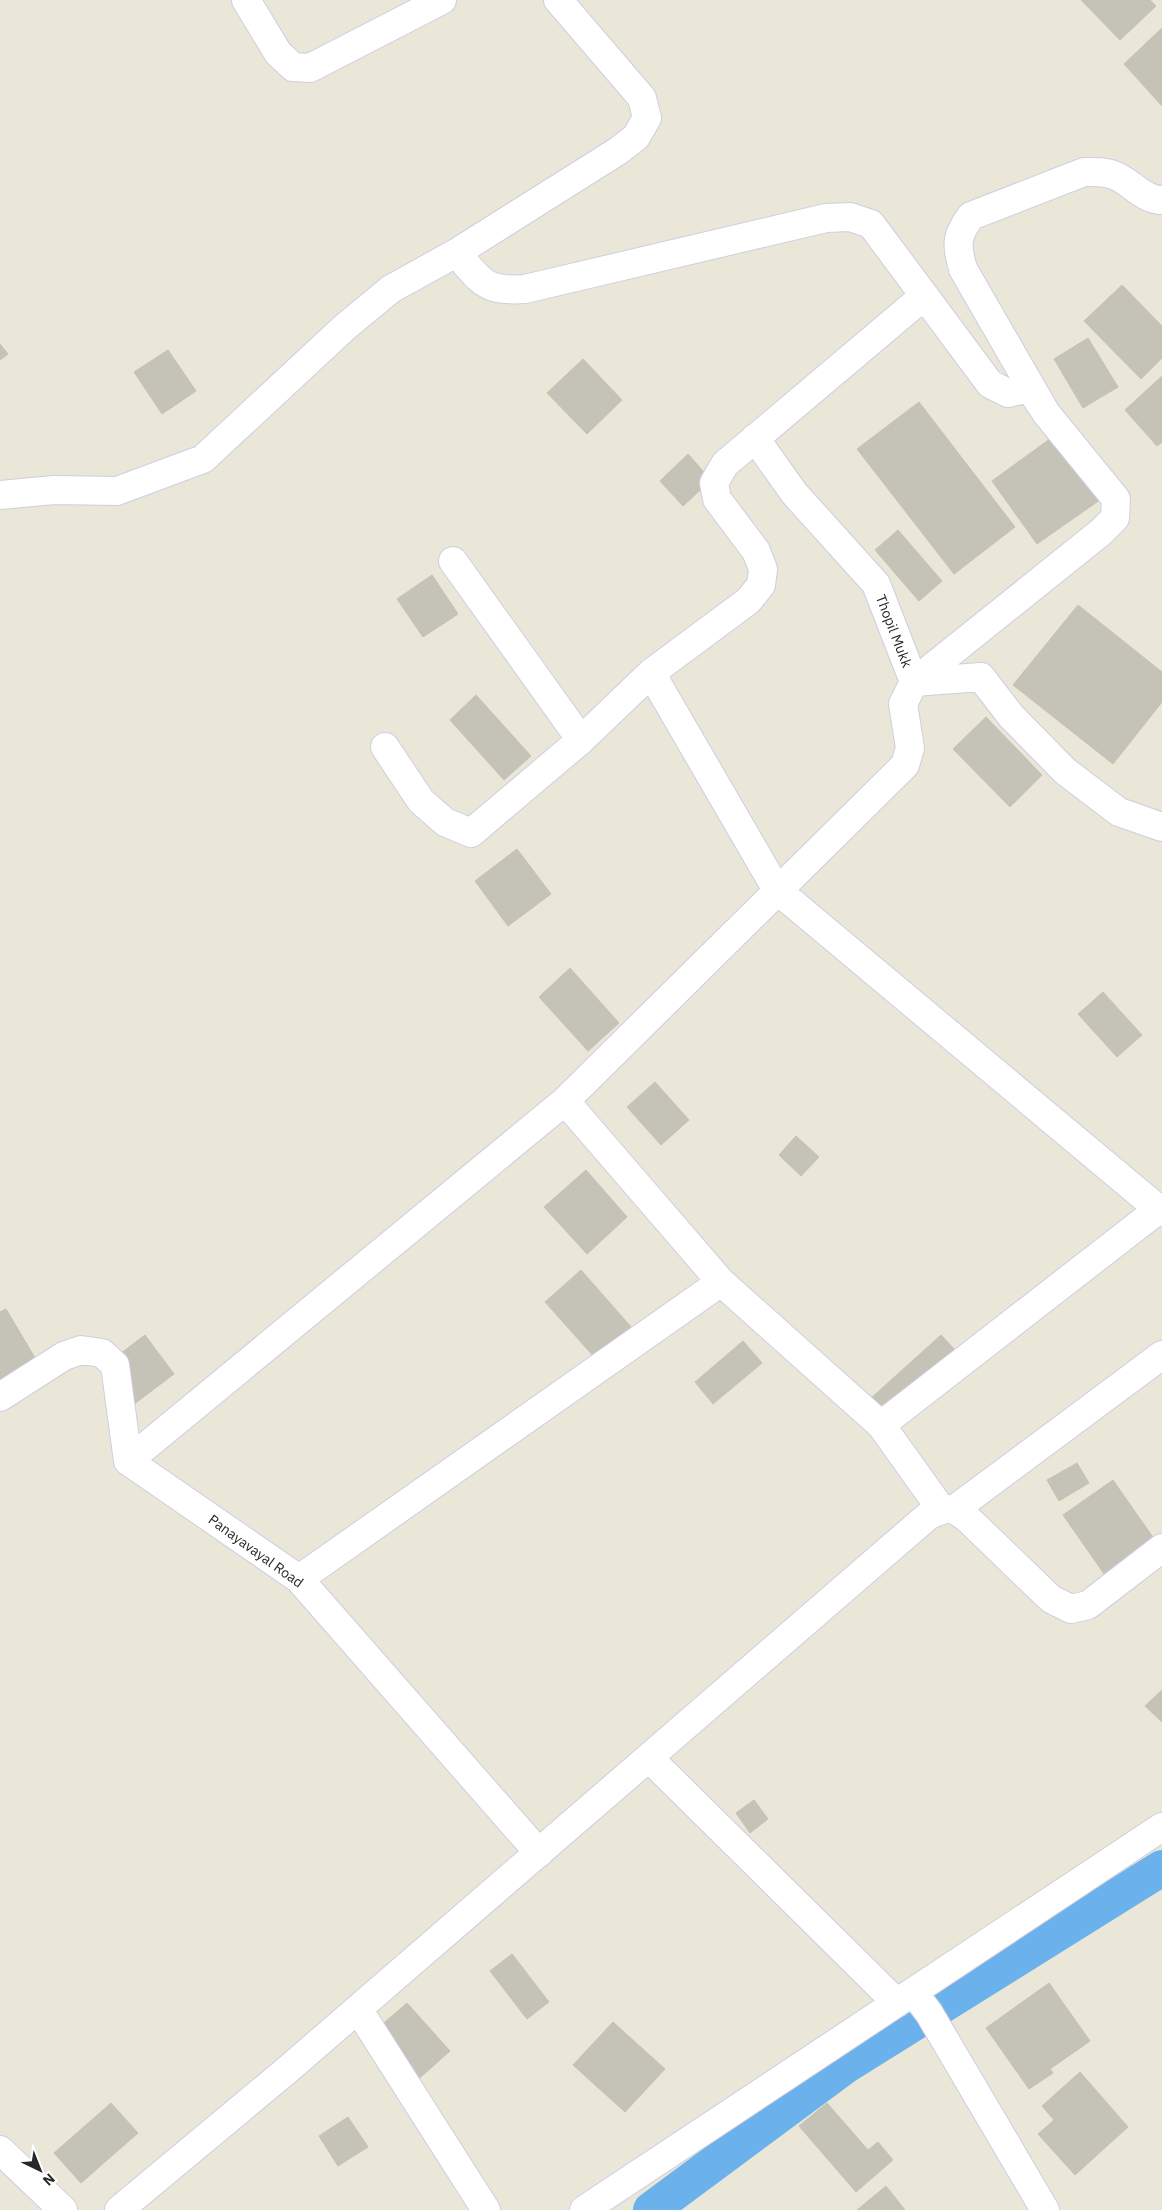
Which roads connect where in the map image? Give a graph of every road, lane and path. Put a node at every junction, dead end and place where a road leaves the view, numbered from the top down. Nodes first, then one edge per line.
1 (246, 0) edge
2 (442, 0) edge
3 (558, 0) edge
4 (1162, 200) edge
5 (456, 253) junction
6 (924, 296) junction
7 (1046, 414) junction
8 (755, 438) junction
9 (0, 495) edge
10 (454, 561) dead end
11 (652, 673) junction
12 (914, 682) junction
13 (581, 740) junction
14 (385, 747) dead end
15 (1162, 827) edge
16 (777, 890) junction
17 (564, 1101) junction
18 (1160, 1210) edge
19 (720, 1282) junction
20 (1162, 1355) edge
21 (0, 1397) edge
22 (881, 1425) junction
23 (128, 1461) junction
24 (948, 1509) junction
25 (1162, 1548) edge
26 (299, 1579) junction
27 (649, 1758) junction
28 (1162, 1827) edge
29 (539, 1853) junction
30 (905, 1997) junction
31 (358, 2009) junction
32 (0, 2150) edge
33 (63, 2210) edge
34 (119, 2210) edge
35 (486, 2210) edge
36 (584, 2210) edge
37 (1045, 2210) edge

1 - 2 street
3 - 5 street
4 - 7 street
5 - 6 street
5 - 9 street
6 - 7 street
6 - 8 street
7 - 12 street
8 - 11 street
8 - 12 street, Thopil Mukk
10 - 13 street
11 - 13 street
11 - 16 street
12 - 15 street, Thopil Mukk
12 - 16 street
13 - 14 street
16 - 17 street
16 - 18 street
17 - 19 street
17 - 23 street
18 - 22 street
19 - 22 street
19 - 26 street
20 - 24 street
21 - 23 street
22 - 24 street
23 - 26 street, Panayavayal Road
24 - 25 street
24 - 27 street
26 - 29 street, Panayavayal Road
27 - 29 street
27 - 30 street
28 - 30 street
29 - 31 street
30 - 36 street
30 - 37 street
31 - 34 street
31 - 35 street
32 - 33 street

